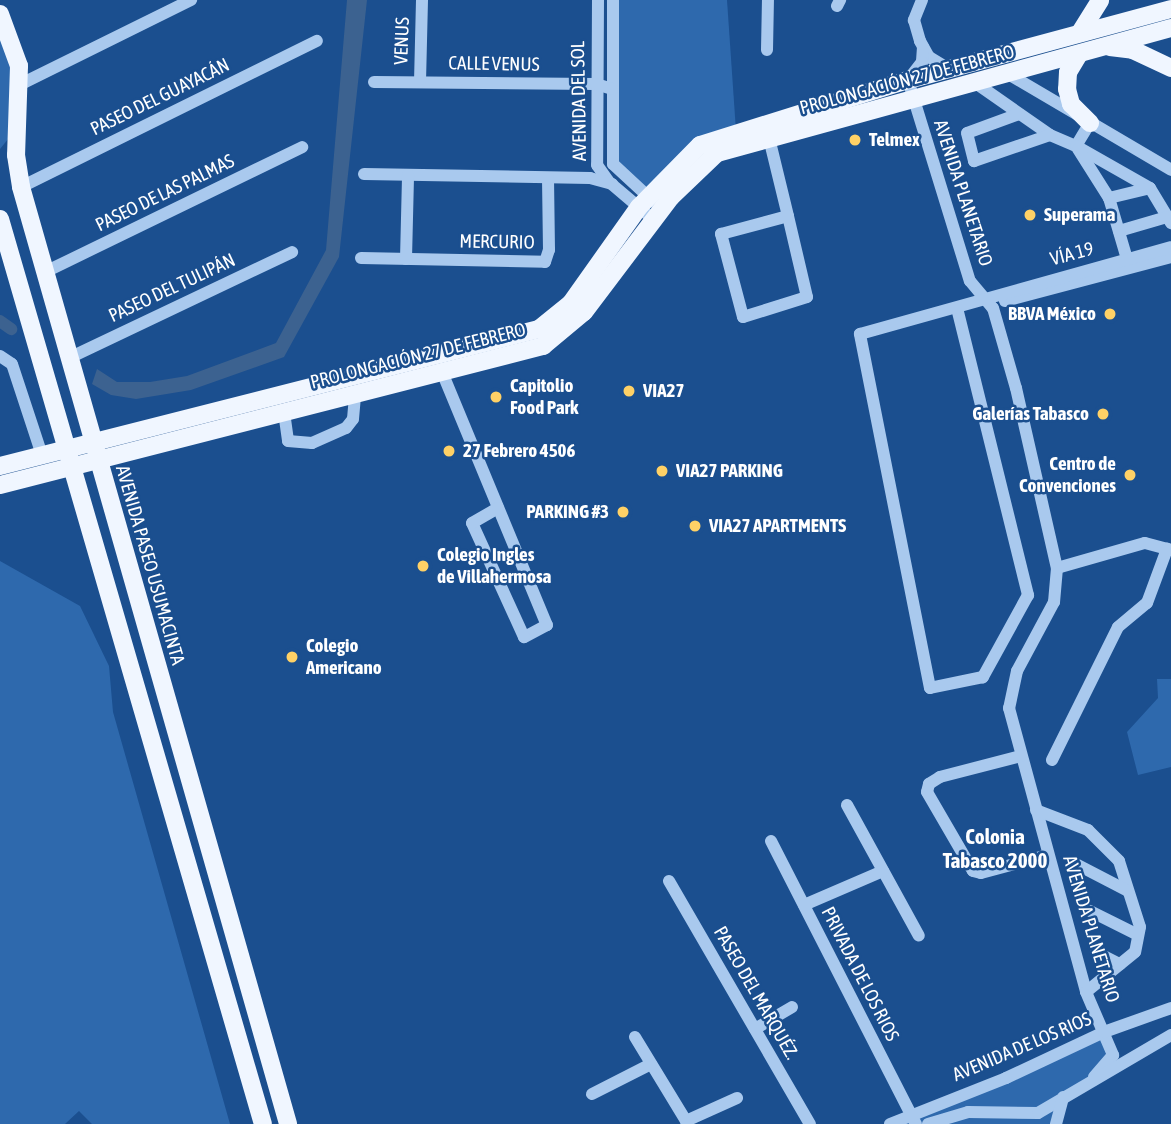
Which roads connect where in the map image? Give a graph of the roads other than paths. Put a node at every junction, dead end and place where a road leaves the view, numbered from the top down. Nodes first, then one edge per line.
1 (191, 0) edge
2 (422, 0) edge
3 (598, 0) edge
4 (613, 0) edge
5 (768, 0) edge
6 (922, 0) edge
7 (1100, 0) edge
8 (1171, 9) edge
9 (0, 14) edge
10 (1171, 27) edge
11 (1082, 31) junction
12 (317, 41) dead end
13 (923, 47) junction
14 (1099, 47) junction
15 (767, 50) dead end
16 (1079, 54) junction
17 (1171, 68) edge
18 (949, 69) junction
19 (1010, 75) junction
20 (908, 80) junction
21 (374, 82) dead end
22 (420, 82) junction
23 (596, 84) junction
24 (19, 85) junction
25 (977, 85) junction
26 (612, 89) junction
27 (914, 101) junction
28 (1019, 114) junction
29 (1090, 123) junction
30 (17, 127) junction
31 (1051, 135) junction
32 (769, 138) junction
33 (1076, 146) junction
34 (302, 147) dead end
35 (0, 149) edge
36 (1171, 161) edge
37 (1156, 162) junction
38 (617, 170) junction
39 (1171, 170) edge
40 (363, 174) dead end
41 (408, 175) junction
42 (595, 175) junction
43 (548, 178) junction
44 (21, 187) junction
45 (1150, 188) junction
46 (1109, 198) junction
47 (651, 208) junction
48 (788, 216) junction
49 (0, 219) edge
50 (1169, 220) edge
51 (1119, 231) junction
52 (1171, 247) edge
53 (292, 252) dead end
54 (1171, 257) edge
55 (360, 258) dead end
56 (406, 259) junction
57 (1127, 259) junction
58 (45, 272) junction
59 (987, 302) junction
60 (957, 308) junction
61 (0, 356) edge
62 (69, 358) junction
63 (6, 366) edge
64 (442, 372) junction
65 (355, 394) junction
66 (284, 412) junction
67 (93, 442) junction
68 (69, 448) junction
69 (42, 455) junction
70 (97, 460) junction
71 (0, 466) edge
72 (73, 466) junction
73 (0, 485) edge
74 (498, 508) junction
75 (1169, 550) edge
76 (1057, 568) junction
77 (1021, 756) junction
78 (1052, 760) dead end
79 (847, 805) dead end
80 (1036, 810) junction
81 (771, 841) dead end
82 (1048, 855) junction
83 (1072, 862) dead end
84 (883, 871) junction
85 (669, 881) dead end
86 (1128, 891) junction
87 (804, 905) junction
88 (1086, 909) dead end
89 (1138, 935) junction
90 (919, 936) dead end
91 (1097, 952) dead end
92 (1120, 964) junction
93 (1086, 992) junction
94 (792, 1007) dead end
95 (1171, 1009) edge
96 (755, 1029) junction
97 (1104, 1032) junction
98 (1171, 1035) edge
99 (635, 1037) dead end
100 (651, 1064) junction
101 (1094, 1077) junction
102 (592, 1094) dead end
103 (1063, 1097) junction
104 (737, 1098) dead end
105 (1010, 1114) junction
106 (913, 1120) edge
107 (687, 1122) edge
108 (263, 1124) edge
109 (288, 1124) edge
110 (810, 1124) edge
111 (890, 1124) edge
112 (928, 1124) edge
113 (1021, 1124) edge
114 (1056, 1124) edge

1 - 24 street
2 - 22 street, VENUS
3 - 23 street, AVENIDA DEL SOL
4 - 26 street, AVENIDA DEL SOL
5 - 15 street
6 - 13 street
7 - 11 main road
8 - 11 main road, PROLONGACIÓN 27 DE FEBRERO
9 - 24 main road, AVENIDA PASEO USUMACINTA
10 - 14 main road, PROLONGACIÓN 27 DE FEBRERO
11 - 18 main road, PROLONGACIÓN 27 DE FEBRERO
12 - 44 street, PASEO DEL GUAYACÁN
13 - 18 street
13 - 20 street
14 - 16 main road, PROLONGACIÓN 27 DE FEBRERO
14 - 17 main road
16 - 19 main road, PROLONGACIÓN 27 DE FEBRERO
16 - 29 main road
18 - 20 main road, PROLONGACIÓN 27 DE FEBRERO
19 - 25 main road, PROLONGACIÓN 27 DE FEBRERO
19 - 29 street
20 - 27 street, AVENIDA PLANETARIO
20 - 47 main road, PROLONGACIÓN 27 DE FEBRERO
21 - 22 street, CALLE VENUS
22 - 23 street, CALLE VENUS
23 - 26 street, CALLE VENUS
23 - 42 street, AVENIDA DEL SOL
24 - 30 main road, AVENIDA PASEO USUMACINTA
25 - 27 main road, PROLONGACIÓN 27 DE FEBRERO
25 - 28 street
26 - 38 street, AVENIDA DEL SOL
27 - 32 main road, PROLONGACIÓN 27 DE FEBRERO
27 - 59 street, AVENIDA PLANETARIO
28 - 31 street
28 - 31 street
29 - 33 street
29 - 37 street
30 - 35 main road
30 - 44 main road, AVENIDA PASEO USUMACINTA
31 - 33 street
32 - 47 main road, PROLONGACIÓN 27 DE FEBRERO
32 - 48 street
33 - 45 street
33 - 46 street
34 - 58 street, PASEO DE LAS PALMAS
36 - 37 street
37 - 39 street
38 - 42 street
38 - 47 street, AVENIDA DEL SOL
40 - 41 street
41 - 43 street
41 - 56 street
42 - 43 street
42 - 47 street, AVENIDA DEL SOL
43 - 56 street, MERCURIO
44 - 58 main road, AVENIDA PASEO USUMACINTA
45 - 46 street
45 - 50 street
46 - 51 street
47 - 64 main road, PROLONGACIÓN 27 DE FEBRERO
47 - 67 main road, PROLONGACIÓN 27 DE FEBRERO
48 - 48 street
49 - 68 main road
50 - 51 street
51 - 57 street
52 - 57 street, VÍA 19
53 - 62 street, PASEO DEL TULIPÁN
54 - 59 street, VÍA 19
55 - 56 street, MERCURIO
57 - 59 street, VÍA 19
58 - 62 main road, AVENIDA PASEO USUMACINTA
59 - 60 street
59 - 76 street, AVENIDA PLANETARIO
60 - 60 street
61 - 63 street
62 - 67 main road, AVENIDA PASEO USUMACINTA
63 - 69 street
64 - 65 main road, PROLONGACIÓN 27 DE FEBRERO
64 - 74 street
65 - 66 main road, PROLONGACIÓN 27 DE FEBRERO
65 - 66 street
66 - 70 main road, PROLONGACIÓN 27 DE FEBRERO
67 - 68 main road, PROLONGACIÓN 27 DE FEBRERO
67 - 70 main road, AVENIDA PASEO USUMACINTA
68 - 69 main road, PROLONGACIÓN 27 DE FEBRERO
68 - 72 main road
69 - 71 main road, PROLONGACIÓN 27 DE FEBRERO
70 - 72 main road, PROLONGACIÓN 27 DE FEBRERO
70 - 109 main road, AVENIDA PASEO USUMACINTA
72 - 73 main road, PROLONGACIÓN 27 DE FEBRERO
72 - 108 main road
74 - 74 street
75 - 76 street
75 - 78 street
76 - 77 street, AVENIDA PLANETARIO
77 - 80 street, AVENIDA PLANETARIO
77 - 82 street
79 - 84 street
80 - 82 street, AVENIDA PLANETARIO
80 - 86 street
81 - 87 street, PRIVADA DE LOS RIOS
82 - 93 street, AVENIDA PLANETARIO
83 - 86 street
84 - 87 street
84 - 90 street
85 - 96 street, PASEO DEL MARQUÉZ.
86 - 89 street
87 - 106 street, PRIVADA DE LOS RIOS
88 - 89 street
89 - 92 street
91 - 92 street
92 - 93 street
93 - 97 street, AVENIDA PLANETARIO
94 - 96 street
95 - 97 street, AVENIDA DE LOS RIOS
96 - 110 street, PASEO DEL MARQUÉZ.
97 - 101 street
97 - 106 street, AVENIDA DE LOS RIOS
98 - 101 street, AVENIDA DE LOS RIOS
99 - 100 street
100 - 102 street
100 - 107 street
101 - 103 street, AVENIDA DE LOS RIOS
103 - 105 street, AVENIDA DE LOS RIOS
103 - 114 street
104 - 107 street
105 - 112 street, AVENIDA DE LOS RIOS
105 - 113 street
106 - 111 street, AVENIDA DE LOS RIOS

